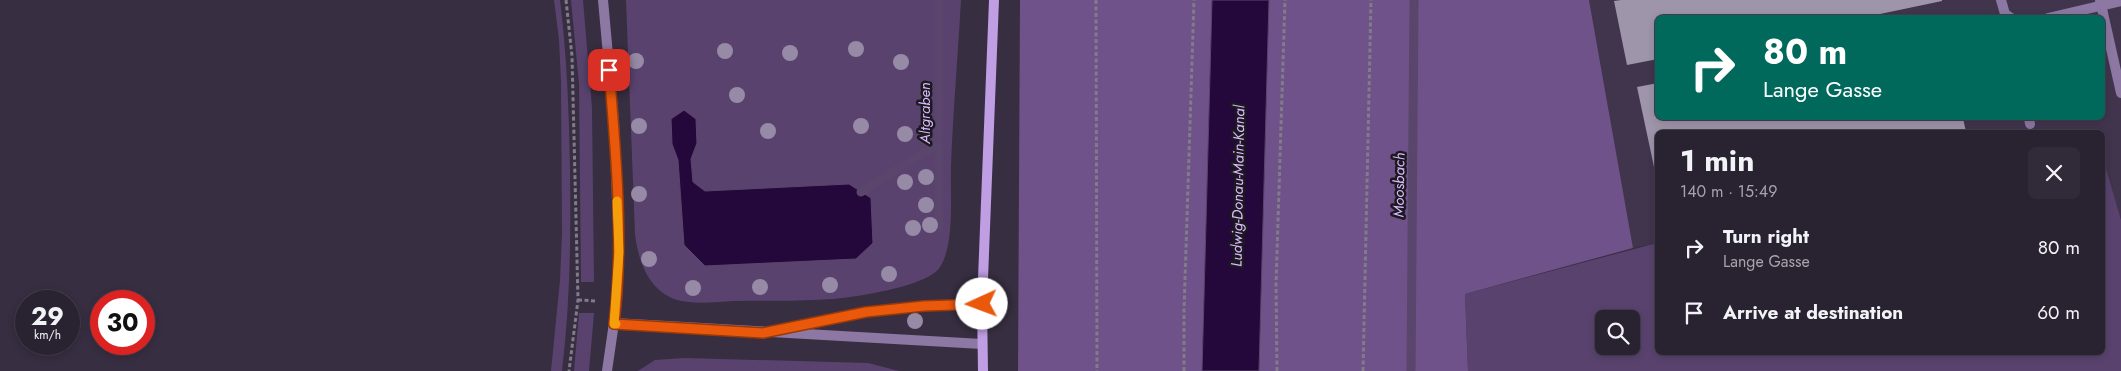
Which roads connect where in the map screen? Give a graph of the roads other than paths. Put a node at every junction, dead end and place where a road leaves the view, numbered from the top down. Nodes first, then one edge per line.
1 (603, 0) edge
2 (994, 0) edge
3 (2001, 0) edge
4 (2121, 1) edge
5 (2100, 3) edge
6 (2007, 15) edge
7 (2058, 15) edge
8 (2105, 24) edge
9 (2121, 93) edge
10 (982, 304) junction
11 (614, 324) junction
12 (763, 333) junction
13 (982, 344) junction
14 (606, 371) edge
15 (982, 371) edge

1 - 11 street
2 - 10 main road
3 - 6 street
4 - 5 street
5 - 7 street
8 - 9 street
10 - 12 street
10 - 13 main road
11 - 12 street
11 - 14 street
12 - 13 street
13 - 15 main road

